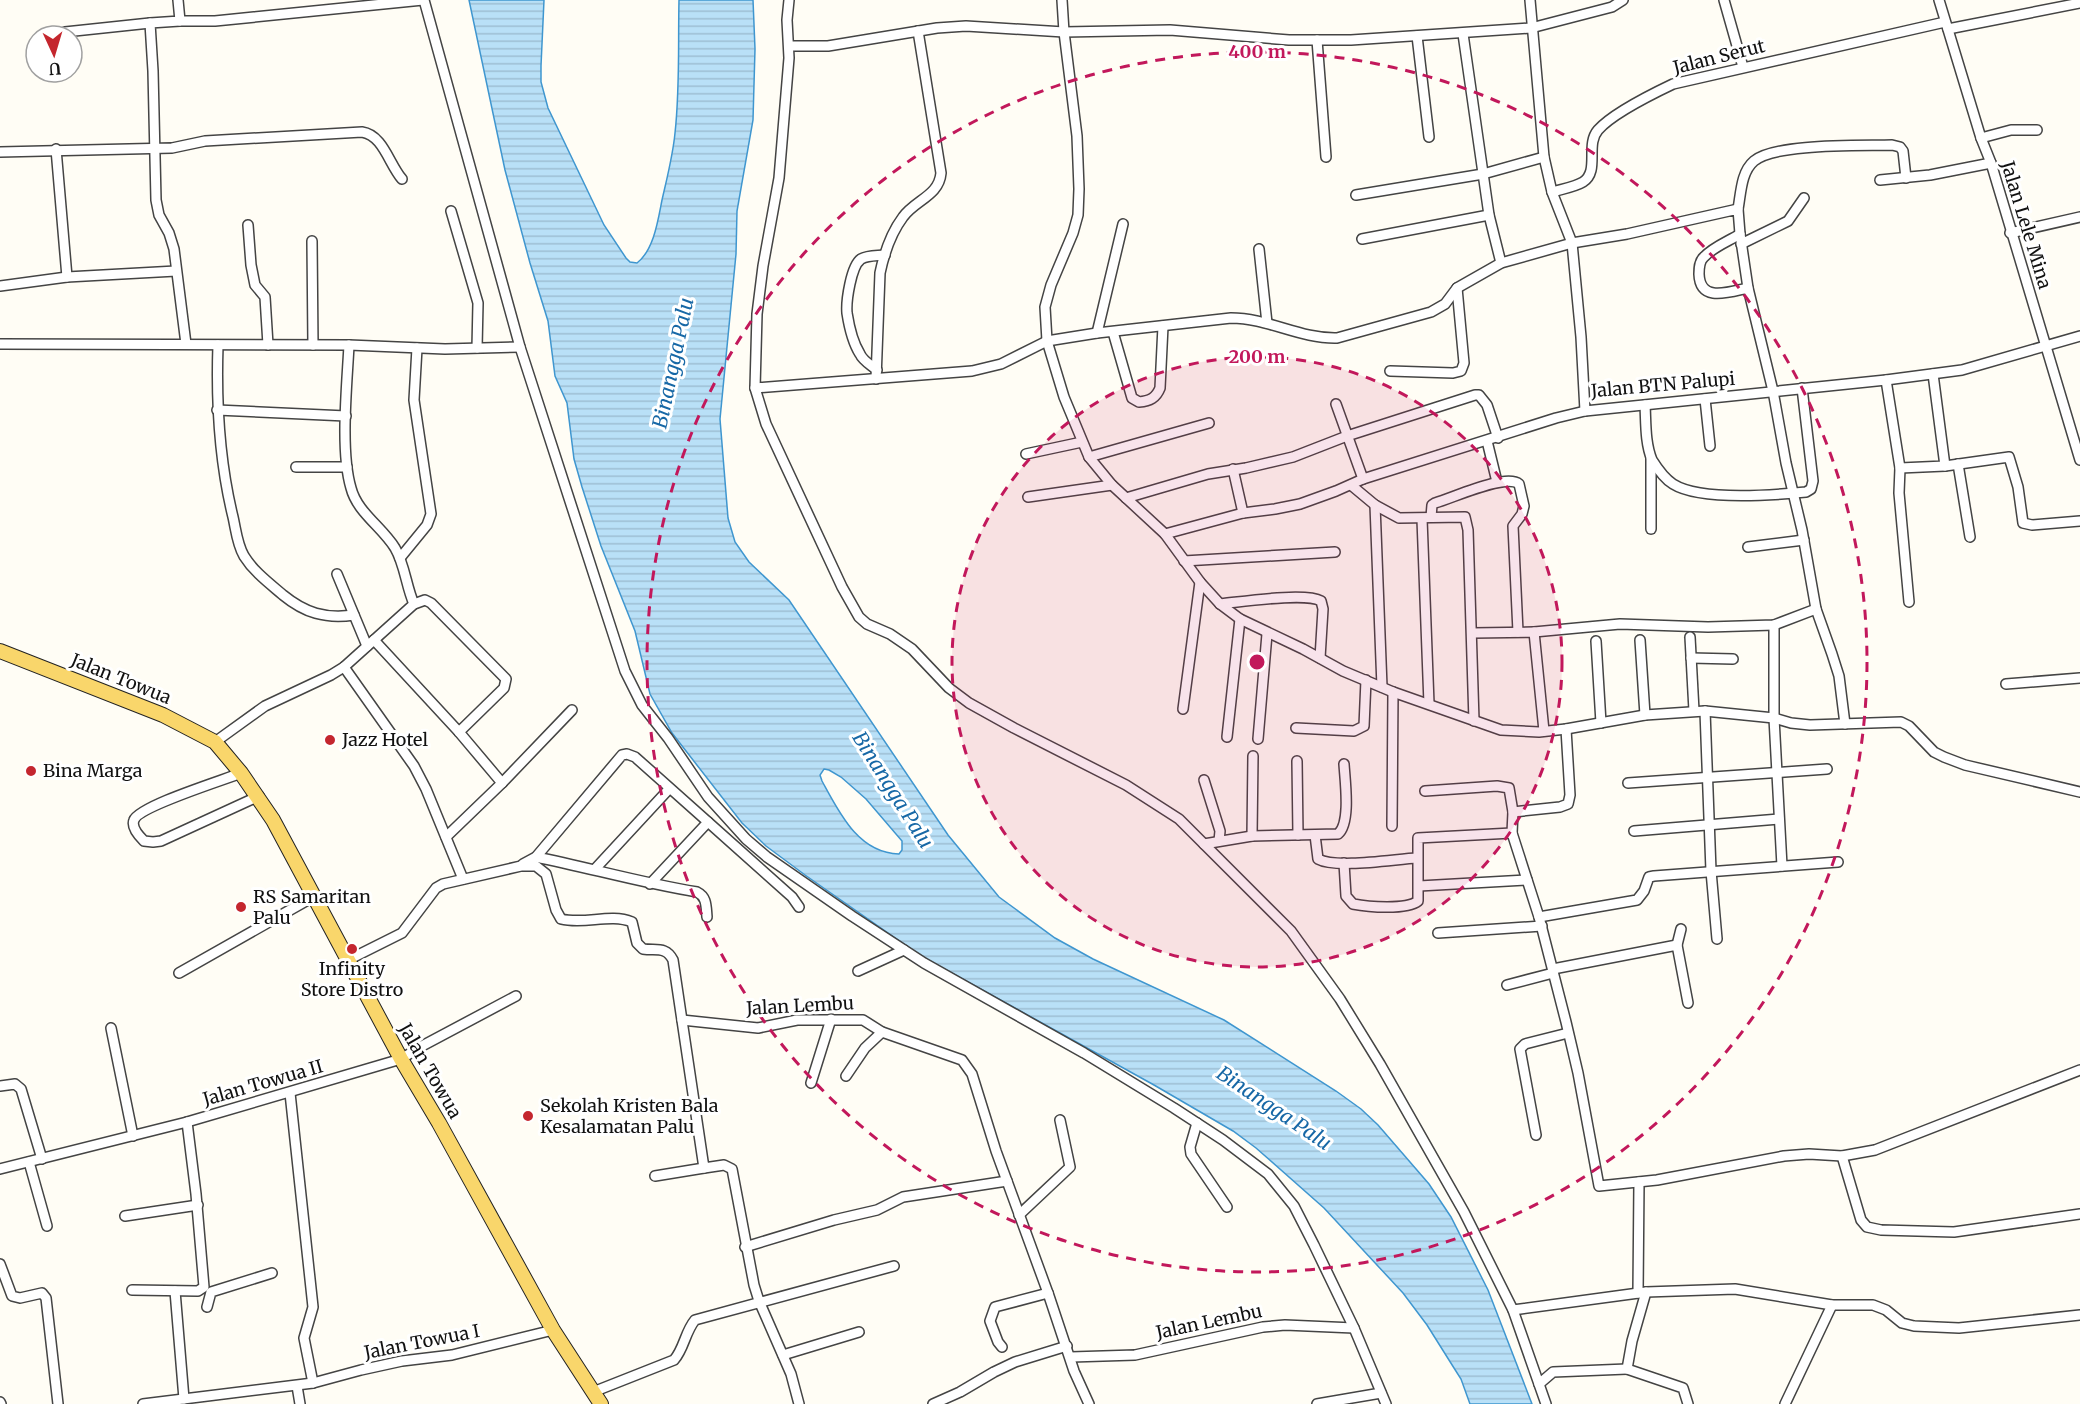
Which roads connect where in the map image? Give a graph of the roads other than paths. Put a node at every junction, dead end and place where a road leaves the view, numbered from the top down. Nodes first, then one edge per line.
1 (178, 0) edge
2 (423, 0) edge
3 (789, 0) edge
4 (1062, 0) edge
5 (1530, 0) edge
6 (1623, 0) edge
7 (1724, 0) edge
8 (1939, 0) edge
9 (2080, 3) edge
10 (180, 21) junction
11 (150, 23) junction
12 (1946, 25) junction
13 (1531, 28) junction
14 (84, 30) edge
15 (918, 31) junction
16 (1064, 32) junction
17 (1463, 34) junction
18 (1417, 36) junction
19 (1317, 40) junction
20 (789, 46) junction
21 (1743, 67) junction
22 (2037, 130) dead end
23 (1429, 137) dead end
24 (1981, 138) junction
25 (154, 148) junction
26 (56, 149) junction
27 (0, 152) edge
28 (1326, 157) dead end
29 (1544, 157) junction
30 (1991, 163) junction
31 (1483, 174) junction
32 (402, 178) dead end
33 (1906, 178) junction
34 (1880, 180) dead end
35 (1552, 192) junction
36 (1356, 195) dead end
37 (1804, 198) dead end
38 (1738, 209) junction
39 (451, 211) dead end
40 (1489, 215) junction
41 (2080, 217) edge
42 (1123, 224) dead end
43 (248, 225) dead end
44 (2010, 233) junction
45 (1740, 234) junction
46 (1362, 239) dead end
47 (312, 241) dead end
48 (1572, 243) junction
49 (1741, 244) junction
50 (1259, 249) dead end
51 (885, 255) junction
52 (1501, 263) junction
53 (177, 271) junction
54 (67, 278) junction
55 (0, 285) edge
56 (1457, 288) junction
57 (1748, 288) junction
58 (1267, 324) junction
59 (1163, 326) junction
60 (1113, 332) junction
61 (1097, 333) junction
62 (2080, 336) edge
63 (1047, 341) junction
64 (0, 344) edge
65 (186, 345) junction
66 (218, 345) junction
67 (268, 345) junction
68 (314, 345) junction
69 (349, 345) junction
70 (520, 347) junction
71 (2045, 347) junction
72 (417, 348) junction
73 (477, 348) junction
74 (1390, 371) dead end
75 (877, 374) junction
76 (1933, 374) junction
77 (1886, 380) junction
78 (755, 387) junction
79 (1802, 388) junction
80 (1773, 391) junction
81 (1705, 399) junction
82 (1336, 404) dead end
83 (1645, 405) junction
84 (217, 410) junction
85 (1585, 411) junction
86 (346, 416) junction
87 (1209, 423) dead end
88 (1347, 436) junction
89 (1498, 438) junction
90 (1487, 441) junction
91 (1082, 442) junction
92 (1710, 446) dead end
93 (1026, 454) dead end
94 (1089, 457) junction
95 (1652, 458) junction
96 (2080, 460) edge
97 (1958, 464) junction
98 (1945, 466) junction
99 (296, 467) dead end
100 (346, 467) junction
101 (1900, 468) junction
102 (1233, 469) junction
103 (1363, 479) junction
104 (1497, 482) junction
105 (1112, 485) junction
106 (1351, 485) junction
107 (1793, 493) junction
108 (1028, 497) dead end
109 (1126, 498) junction
110 (1375, 505) junction
111 (1243, 513) junction
112 (1426, 518) junction
113 (2080, 521) edge
114 (1650, 529) dead end
115 (1165, 534) junction
116 (1970, 537) dead end
117 (1804, 540) junction
118 (1748, 547) dead end
119 (1335, 552) dead end
120 (400, 558) junction
121 (1184, 561) junction
122 (338, 574) dead end
123 (1200, 582) junction
124 (1909, 602) dead end
125 (414, 604) junction
126 (1220, 604) junction
127 (1815, 609) junction
128 (354, 615) junction
129 (1240, 619) junction
130 (1774, 625) junction
131 (1518, 632) junction
132 (1534, 632) junction
133 (1473, 633) junction
134 (1268, 634) junction
135 (1690, 637) dead end
136 (1640, 640) dead end
137 (1596, 641) dead end
138 (371, 643) junction
139 (0, 651) edge
140 (1320, 658) junction
141 (1691, 658) junction
142 (1733, 659) dead end
143 (344, 666) junction
144 (2080, 678) edge
145 (1366, 680) junction
146 (2006, 684) dead end
147 (1382, 687) junction
148 (1393, 692) junction
149 (1429, 704) junction
150 (572, 710) dead end
151 (1183, 710) dead end
152 (1694, 711) junction
153 (1705, 711) junction
154 (1645, 715) junction
155 (1774, 718) junction
156 (1474, 721) junction
157 (1601, 723) junction
158 (1845, 724) junction
159 (1296, 728) dead end
160 (1566, 729) junction
161 (1544, 731) junction
162 (459, 732) junction
163 (1227, 737) dead end
164 (1258, 739) dead end
165 (215, 742) junction
166 (1253, 756) dead end
167 (1297, 761) dead end
168 (1344, 764) dead end
169 (1827, 769) dead end
170 (1776, 771) junction
171 (242, 773) junction
172 (1707, 777) junction
173 (1204, 780) dead end
174 (502, 783) junction
175 (1628, 783) dead end
176 (669, 789) junction
177 (1425, 791) dead end
178 (2080, 792) edge
179 (259, 796) junction
180 (1513, 812) junction
181 (1779, 819) junction
182 (708, 822) junction
183 (1709, 824) junction
184 (1392, 826) dead end
185 (1634, 831) dead end
186 (1512, 833) junction
187 (1298, 835) junction
188 (1315, 835) junction
189 (1252, 836) junction
190 (446, 837) junction
191 (1219, 841) junction
192 (1204, 844) junction
193 (536, 857) junction
194 (1417, 858) junction
195 (1838, 862) dead end
196 (1344, 863) junction
197 (521, 866) junction
198 (1782, 866) junction
199 (595, 869) junction
200 (1711, 871) junction
201 (464, 879) junction
202 (1527, 880) junction
203 (650, 884) junction
204 (1419, 886) junction
205 (314, 897) junction
206 (799, 907) dead end
207 (707, 917) dead end
208 (1540, 922) junction
209 (1681, 929) dead end
210 (1438, 933) dead end
211 (1718, 939) dead end
212 (1677, 945) junction
213 (904, 950) junction
214 (348, 960) junction
215 (858, 971) dead end
216 (1553, 971) junction
217 (179, 973) dead end
218 (1507, 985) dead end
219 (516, 996) dead end
220 (1688, 1003) dead end
221 (831, 1019) junction
222 (682, 1020) junction
223 (111, 1028) dead end
224 (882, 1032) junction
225 (1568, 1033) junction
226 (401, 1059) junction
227 (2080, 1070) edge
228 (846, 1076) dead end
229 (812, 1083) dead end
230 (0, 1086) edge
231 (290, 1094) junction
232 (1060, 1120) dead end
233 (187, 1122) junction
234 (1197, 1123) junction
235 (1536, 1135) dead end
236 (133, 1136) junction
237 (1842, 1156) junction
238 (42, 1159) junction
239 (29, 1162) junction
240 (704, 1168) junction
241 (0, 1169) edge
242 (656, 1176) dead end
243 (1007, 1181) junction
244 (1639, 1182) junction
245 (198, 1205) junction
246 (1227, 1207) dead end
247 (2080, 1214) edge
248 (1019, 1215) junction
249 (125, 1216) dead end
250 (47, 1226) dead end
251 (746, 1247) junction
252 (0, 1264) edge
253 (894, 1266) dead end
254 (272, 1273) dead end
255 (132, 1290) dead end
256 (175, 1291) junction
257 (205, 1292) junction
258 (1048, 1293) junction
259 (1642, 1293) junction
260 (759, 1301) junction
261 (1832, 1305) junction
262 (207, 1307) dead end
263 (1514, 1310) junction
264 (2080, 1315) edge
265 (1354, 1328) junction
266 (553, 1330) junction
267 (859, 1332) dead end
268 (1067, 1346) junction
269 (1002, 1347) dead end
270 (783, 1355) junction
271 (1071, 1357) junction
272 (1627, 1369) junction
273 (313, 1383) junction
274 (1539, 1384) junction
275 (297, 1386) junction
276 (593, 1392) junction
277 (1381, 1393) junction
278 (189, 1400) edge
279 (58, 1404) edge
280 (143, 1404) edge
281 (300, 1404) edge
282 (602, 1404) edge
283 (799, 1404) edge
284 (933, 1404) edge
285 (1089, 1404) edge
286 (1317, 1404) edge
287 (1386, 1404) edge
288 (1546, 1404) edge
289 (1688, 1404) edge
290 (1785, 1404) edge

1 - 10 street
2 - 10 street
2 - 70 street
3 - 20 street
4 - 16 street
5 - 13 street, Jalan BTN Palupi
6 - 13 street
7 - 21 street
8 - 12 street, Jalan Lele Mina
9 - 12 street, Jalan Serut
10 - 11 street
11 - 14 street
11 - 25 street
12 - 21 street, Jalan Serut
12 - 24 street, Jalan Lele Mina
13 - 17 street
13 - 29 street, Jalan BTN Palupi
15 - 16 street
15 - 20 street
15 - 51 street
16 - 19 street
16 - 63 street
17 - 18 street
17 - 31 street
18 - 19 street
18 - 23 street
19 - 28 street
20 - 78 street
21 - 35 street, Jalan Serut
22 - 24 street
24 - 30 street, Jalan Lele Mina
25 - 26 street
25 - 32 street
25 - 53 street
26 - 27 street
26 - 54 street
29 - 31 street
29 - 35 street, Jalan BTN Palupi
30 - 33 street
30 - 44 street, Jalan Lele Mina
31 - 36 street
31 - 40 street
33 - 34 street
33 - 38 street
35 - 48 street, Jalan BTN Palupi
37 - 49 street
38 - 45 street
38 - 48 street
39 - 73 street
40 - 46 street
40 - 52 street
41 - 44 street
42 - 61 street
43 - 67 street
44 - 71 street, Jalan Lele Mina
45 - 49 street
45 - 57 street
47 - 68 street
48 - 52 street
48 - 85 street, Jalan BTN Palupi
49 - 57 street
50 - 58 street
51 - 75 street
51 - 75 street
52 - 56 street
53 - 54 street
53 - 65 street
54 - 55 street
56 - 58 street
56 - 74 street
57 - 80 street
58 - 59 street
59 - 60 street
59 - 60 street
60 - 61 street
61 - 63 street
62 - 71 street, Jalan BTN Palupi
63 - 75 street
63 - 91 street
64 - 65 street
65 - 66 street
66 - 67 street
66 - 84 street
67 - 68 street
68 - 69 street
69 - 72 street
69 - 86 street
70 - 73 street
70 - 213 street
71 - 76 street, Jalan BTN Palupi
71 - 96 street, Jalan Lele Mina
72 - 73 street
72 - 120 street
75 - 78 street
76 - 77 street, Jalan BTN Palupi
76 - 98 street
77 - 79 street, Jalan BTN Palupi
77 - 101 street
78 - 192 street
79 - 80 street, Jalan BTN Palupi
79 - 107 street
80 - 81 street, Jalan BTN Palupi
80 - 107 street
81 - 83 street, Jalan BTN Palupi
81 - 92 street
82 - 88 street
83 - 85 street, Jalan BTN Palupi
83 - 95 street
84 - 86 street
84 - 128 street
85 - 89 street
86 - 100 street
87 - 94 street
88 - 89 street
88 - 102 street
88 - 103 street
89 - 90 street
90 - 103 street
90 - 104 street
91 - 93 street
91 - 94 street
94 - 105 street
95 - 107 street
95 - 114 street
97 - 98 street
97 - 113 street
97 - 116 street
98 - 101 street
99 - 100 street
100 - 120 street
101 - 124 street
102 - 109 street
102 - 111 street
103 - 106 street
104 - 112 street
104 - 131 street
105 - 108 street
105 - 109 street
106 - 110 street
106 - 111 street
107 - 117 street
109 - 115 street
110 - 112 street
110 - 147 street
111 - 115 street
112 - 133 street
112 - 149 street
115 - 121 street
117 - 118 street
117 - 127 street
119 - 121 street
120 - 125 street
121 - 123 street
122 - 128 street
123 - 126 street
123 - 151 street
125 - 138 street
125 - 162 street
126 - 129 street
126 - 140 street
127 - 130 street
127 - 158 street
128 - 138 street
129 - 134 street
129 - 163 street
130 - 132 street
130 - 155 street
131 - 132 street
131 - 133 street
132 - 161 street
133 - 156 street
134 - 140 street
134 - 164 street
135 - 141 street
136 - 154 street
137 - 157 street
138 - 143 street
138 - 162 street
139 - 165 main road, Jalan Towua
140 - 145 street
141 - 142 street
141 - 152 street
143 - 165 street
143 - 190 street
144 - 146 street
145 - 147 street
145 - 159 street
147 - 148 street
148 - 149 street
148 - 184 street
149 - 156 street
150 - 174 street
152 - 153 street
152 - 154 street
153 - 155 street
153 - 172 street
154 - 157 street
155 - 158 street
155 - 170 street
156 - 161 street
157 - 160 street
158 - 178 street
160 - 161 street
160 - 180 street
162 - 174 street
165 - 171 main road, Jalan Towua
166 - 189 street
167 - 187 street
168 - 188 street
169 - 170 street
170 - 172 street
170 - 181 street
171 - 179 main road, Jalan Towua
171 - 179 street
172 - 175 street
172 - 183 street
173 - 191 street
174 - 190 street
176 - 182 street
176 - 193 street
176 - 199 street
177 - 180 street
179 - 205 main road, Jalan Towua
180 - 186 street
181 - 183 street
181 - 198 street
182 - 203 street
182 - 206 street
183 - 185 street
183 - 200 street
186 - 194 street
186 - 202 street
187 - 188 street
187 - 189 street
188 - 196 street
189 - 191 street
190 - 201 street
191 - 192 street
192 - 263 street
193 - 197 street
193 - 199 street
194 - 196 street
194 - 204 street
195 - 198 street
196 - 204 street
197 - 201 street
197 - 222 street
198 - 200 street
199 - 203 street
200 - 208 street
200 - 211 street
201 - 214 street
202 - 204 street
202 - 208 street
203 - 207 street
205 - 214 main road, Jalan Towua
205 - 217 street
208 - 210 street
208 - 216 street
209 - 212 street
212 - 216 street
212 - 220 street
213 - 215 street
213 - 234 street
214 - 226 main road, Jalan Towua
216 - 218 street
216 - 225 street
219 - 226 street, Jalan Towua II
221 - 222 street, Jalan Lembu
221 - 224 street, Jalan Lembu
221 - 229 street
222 - 240 street
223 - 236 street
224 - 228 street
224 - 243 street, Jalan Lembu
225 - 235 street
225 - 244 street
226 - 231 street, Jalan Towua II
226 - 266 main road, Jalan Towua
227 - 237 street
230 - 238 street
231 - 233 street, Jalan Towua II
231 - 273 street
232 - 248 street
233 - 236 street, Jalan Towua II
233 - 245 street
234 - 246 street
234 - 265 street
236 - 238 street, Jalan Towua II
237 - 244 street
237 - 247 street
238 - 239 street, Jalan Towua II
239 - 241 street, Jalan Towua II
239 - 250 street
240 - 242 street
240 - 251 street
243 - 248 street, Jalan Lembu
243 - 251 street
244 - 259 street
245 - 249 street
245 - 257 street
248 - 258 street, Jalan Lembu
251 - 260 street
252 - 279 street
253 - 260 street
254 - 257 street
255 - 256 street
256 - 257 street
256 - 278 street
257 - 262 street
258 - 268 street, Jalan Lembu
258 - 269 street
259 - 261 street
259 - 263 street
259 - 272 street
260 - 270 street
260 - 276 street
261 - 264 street
261 - 290 street
263 - 274 street
265 - 271 street, Jalan Lembu
265 - 277 street
266 - 273 street, Jalan Towua I
266 - 276 main road, Jalan Towua
267 - 270 street
268 - 271 street, Jalan Lembu
268 - 284 street
270 - 283 street
271 - 285 street, Jalan Lembu
272 - 274 street
272 - 289 street
273 - 275 street, Jalan Towua I
274 - 288 street
275 - 278 street, Jalan Towua I
275 - 281 street
276 - 282 main road, Jalan Towua
277 - 286 street
277 - 287 street
278 - 280 street, Jalan Towua I

